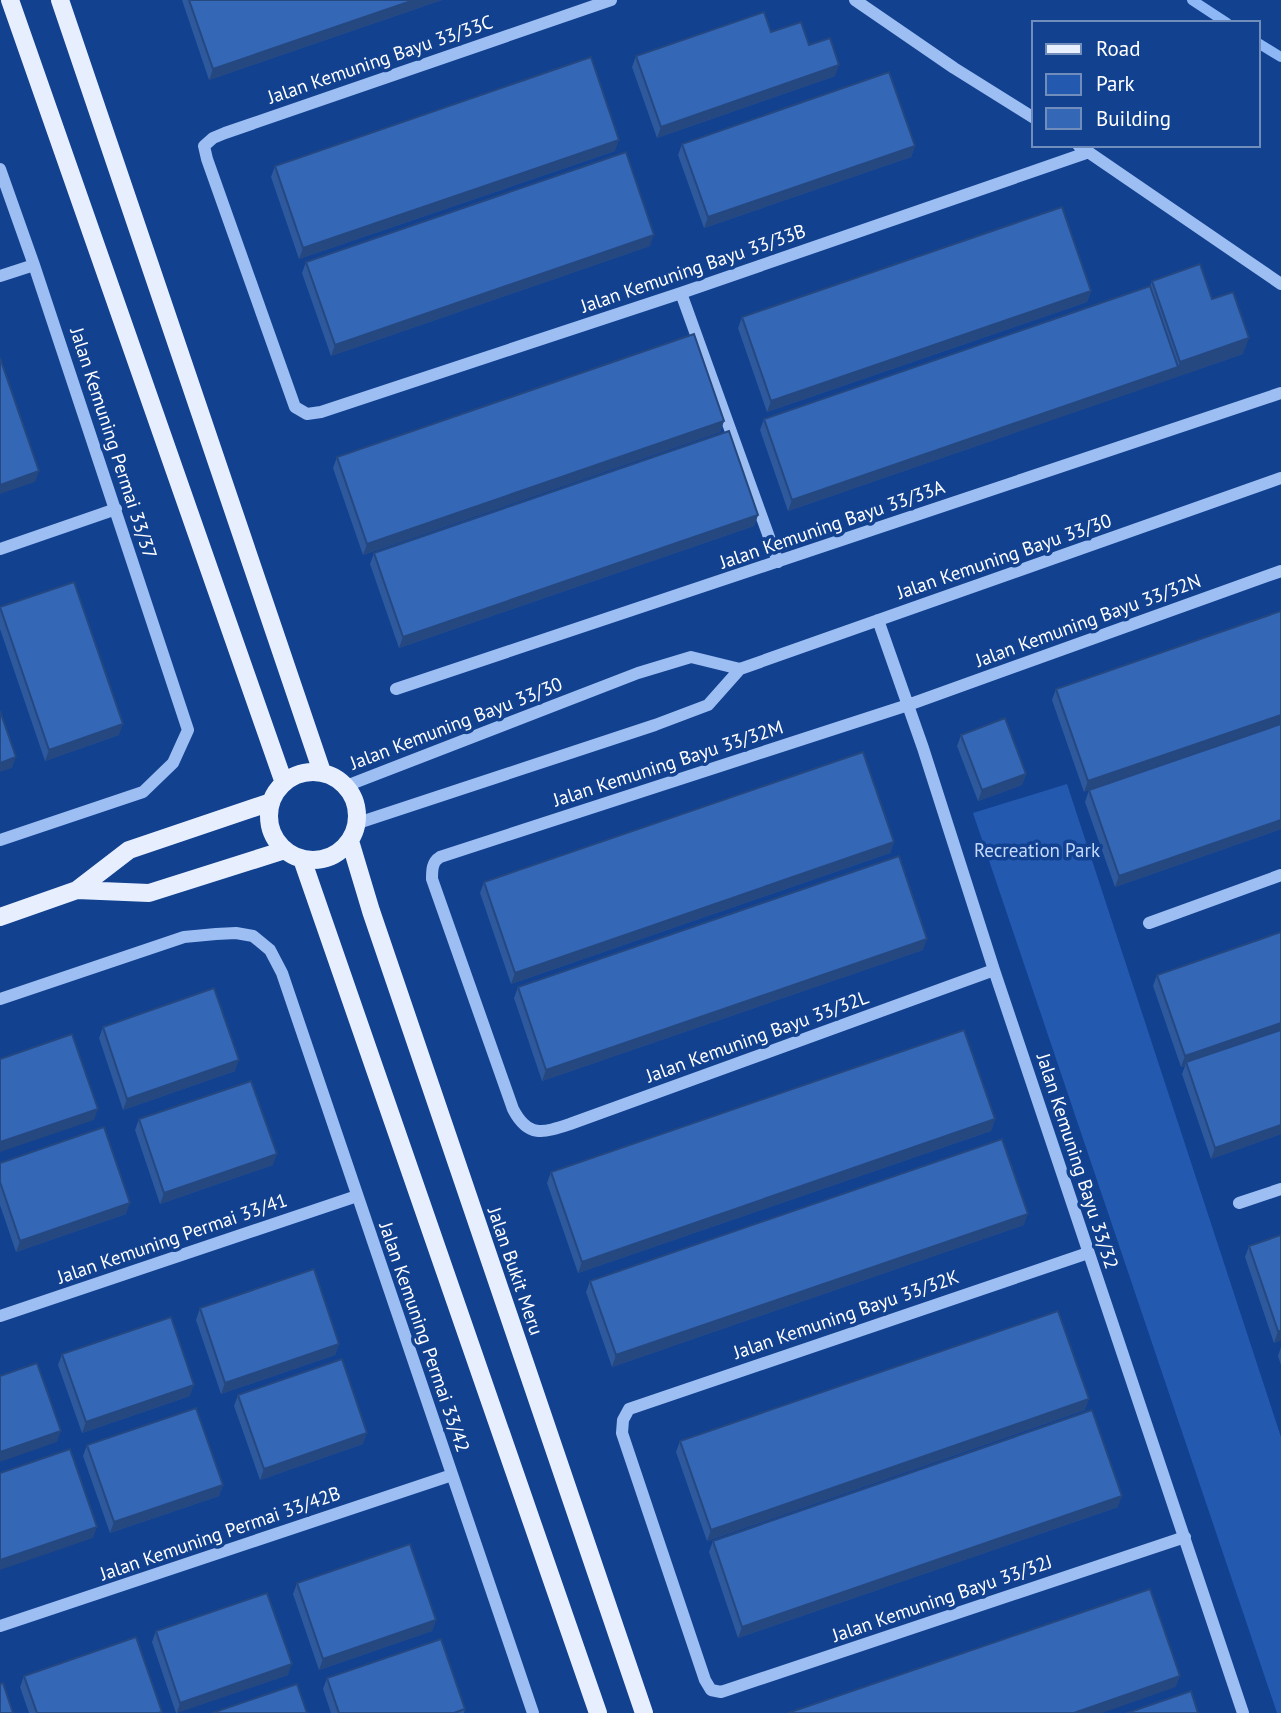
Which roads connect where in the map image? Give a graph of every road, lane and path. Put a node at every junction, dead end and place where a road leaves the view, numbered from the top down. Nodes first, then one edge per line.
1 (10, 0) edge
2 (60, 0) edge
3 (611, 0) edge
4 (855, 0) edge
5 (1032, 117) edge
6 (1083, 149) edge
7 (0, 169) edge
8 (34, 265) junction
9 (0, 276) edge
10 (1281, 284) edge
11 (681, 293) junction
12 (1281, 393) edge
13 (307, 414) joint
14 (1281, 478) edge
15 (116, 509) junction
16 (0, 549) edge
17 (778, 562) junction
18 (1281, 571) edge
19 (878, 621) junction
20 (740, 670) junction
21 (396, 689) dead end
22 (908, 705) junction
23 (322, 772) junction
24 (284, 783) junction
25 (346, 786) junction
26 (271, 802) junction
27 (358, 823) junction
28 (0, 840) edge
29 (350, 841) junction
30 (285, 850) junction
31 (302, 859) junction
32 (1281, 875) edge
33 (77, 890) junction
34 (0, 917) edge
35 (1149, 923) dead end
36 (994, 970) junction
37 (0, 999) edge
38 (531, 1130) joint
39 (1281, 1189) edge
40 (357, 1196) junction
41 (1239, 1203) dead end
42 (1088, 1252) junction
43 (0, 1317) edge
44 (452, 1475) junction
45 (1185, 1537) junction
46 (0, 1626) edge
47 (711, 1690) joint
48 (533, 1713) edge
49 (598, 1713) edge
50 (645, 1713) edge
51 (1243, 1713) edge

1 - 24 main road
2 - 23 main road
3 - 13 street, Jalan Kemuning Bayu 33/33C
4 - 5 street
6 - 10 street
6 - 11 street, Jalan Kemuning Bayu 33/33B
7 - 8 street, Jalan Kemuning Permai 33/37
8 - 9 street
8 - 15 street, Jalan Kemuning Permai 33/37
11 - 13 street, Jalan Kemuning Bayu 33/33B
11 - 17 street
12 - 17 street, Jalan Kemuning Bayu 33/33A
14 - 19 street, Jalan Kemuning Bayu 33/30
15 - 16 street
15 - 28 street, Jalan Kemuning Permai 33/37
17 - 21 street, Jalan Kemuning Bayu 33/33A
18 - 22 street, Jalan Kemuning Bayu 33/32N
19 - 20 street, Jalan Kemuning Bayu 33/30
19 - 22 street, Jalan Kemuning Bayu 33/32
20 - 25 street, Jalan Kemuning Bayu 33/30
20 - 27 street, Jalan Kemuning Bayu 33/30
22 - 36 street, Jalan Kemuning Bayu 33/32
22 - 38 street, Jalan Kemuning Bayu 33/32M
23 - 24 main road
23 - 25 main road
24 - 26 main road
25 - 27 main road
26 - 30 main road
26 - 33 main road
27 - 29 main road
29 - 31 main road
29 - 50 main road, Jalan Bukit Meru
30 - 31 main road
30 - 33 main road
31 - 49 main road
32 - 35 street
33 - 34 main road
36 - 38 street, Jalan Kemuning Bayu 33/32L
36 - 42 street, Jalan Kemuning Bayu 33/32
37 - 40 street, Jalan Kemuning Permai 33/42
39 - 41 street
40 - 43 street, Jalan Kemuning Permai 33/41
40 - 44 street, Jalan Kemuning Permai 33/42
42 - 45 street, Jalan Kemuning Bayu 33/32
42 - 47 street, Jalan Kemuning Bayu 33/32K
44 - 46 street, Jalan Kemuning Permai 33/42B
44 - 48 street, Jalan Kemuning Permai 33/42
45 - 47 street, Jalan Kemuning Bayu 33/32J
45 - 51 street, Jalan Kemuning Bayu 33/32

